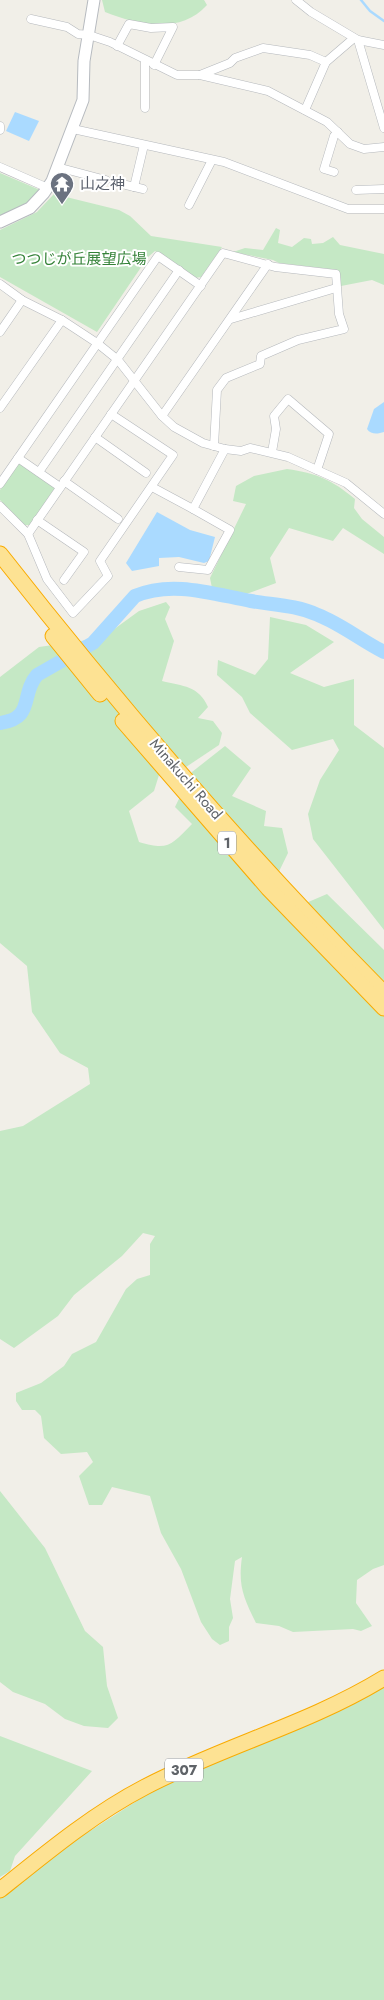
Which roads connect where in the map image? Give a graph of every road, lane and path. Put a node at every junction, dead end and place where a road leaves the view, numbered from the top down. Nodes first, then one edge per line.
1 (94, 0) edge
2 (296, 0) edge
3 (31, 19) dead end
4 (89, 35) junction
5 (356, 39) junction
6 (384, 45) edge
7 (117, 46) junction
8 (145, 60) junction
9 (326, 62) junction
10 (154, 65) junction
11 (200, 75) junction
12 (145, 108) dead end
13 (305, 110) junction
14 (0, 126) edge
15 (384, 128) edge
16 (72, 129) junction
17 (0, 130) edge
18 (338, 132) junction
19 (144, 145) junction
20 (384, 148) edge
21 (212, 160) junction
22 (0, 167) edge
23 (58, 167) junction
24 (334, 172) dead end
25 (106, 180) dead end
26 (48, 188) junction
27 (143, 189) dead end
28 (384, 189) edge
29 (356, 190) dead end
30 (190, 205) dead end
31 (384, 209) edge
32 (0, 222) edge
33 (268, 264) junction
34 (179, 270) junction
35 (0, 284) edge
36 (201, 286) junction
37 (336, 288) junction
38 (22, 300) junction
39 (231, 319) junction
40 (62, 320) junction
41 (0, 332) edge
42 (97, 343) junction
43 (118, 360) junction
44 (135, 380) junction
45 (0, 408) edge
46 (111, 414) junction
47 (162, 416) junction
48 (95, 437) junction
49 (214, 446) junction
50 (225, 449) junction
51 (272, 452) junction
52 (18, 458) junction
53 (317, 470) junction
54 (39, 472) junction
55 (146, 473) dead end
56 (0, 484) edge
57 (62, 484) junction
58 (152, 487) junction
59 (0, 506) edge
60 (193, 509) junction
61 (384, 514) edge
62 (118, 519) dead end
63 (37, 520) junction
64 (28, 534) junction
65 (0, 554) edge
66 (179, 567) dead end
67 (0, 570) edge
68 (64, 580) dead end
69 (62, 640) junction
70 (83, 666) junction
71 (384, 993) edge
72 (384, 1008) edge
73 (384, 1678) edge
74 (0, 1890) edge

1 - 4 street
2 - 5 street
3 - 4 street
4 - 7 street
4 - 16 street
5 - 6 street
5 - 9 street
5 - 15 street
7 - 8 street
7 - 10 street
8 - 10 street
8 - 12 street
9 - 11 street
9 - 13 street
10 - 11 street
11 - 13 street
13 - 18 street
14 - 17 street
16 - 19 street
16 - 23 street
18 - 20 street
18 - 24 street
19 - 21 street
19 - 27 street
21 - 30 street
21 - 31 street
22 - 26 street
23 - 25 street
23 - 26 street
26 - 32 street
28 - 29 street
33 - 36 street
33 - 37 street
33 - 39 street
34 - 36 street
34 - 42 street
34 - 43 street
35 - 38 street
36 - 44 street
37 - 39 street
37 - 49 street
38 - 40 street
38 - 41 street
39 - 47 street
40 - 42 street
40 - 45 street
42 - 43 street
42 - 52 street
43 - 44 street
43 - 54 street
44 - 46 street
44 - 47 street
46 - 48 street
46 - 58 street
47 - 49 street
48 - 55 street
48 - 57 street
49 - 50 street
50 - 51 street
50 - 60 street
51 - 53 street
51 - 53 street
52 - 54 street
52 - 56 street
53 - 61 street
54 - 57 street
57 - 62 street
57 - 63 street
58 - 60 street
58 - 64 street
59 - 64 street
60 - 66 street
63 - 64 street
63 - 68 street
65 - 69 highway, Minakuchi Road / 1
67 - 69 highway, Minakuchi Road / 1
69 - 70 highway, Minakuchi Road / 1
70 - 71 highway, Minakuchi Road / 1
70 - 72 highway, Minakuchi Road / 1
73 - 74 highway, 307

